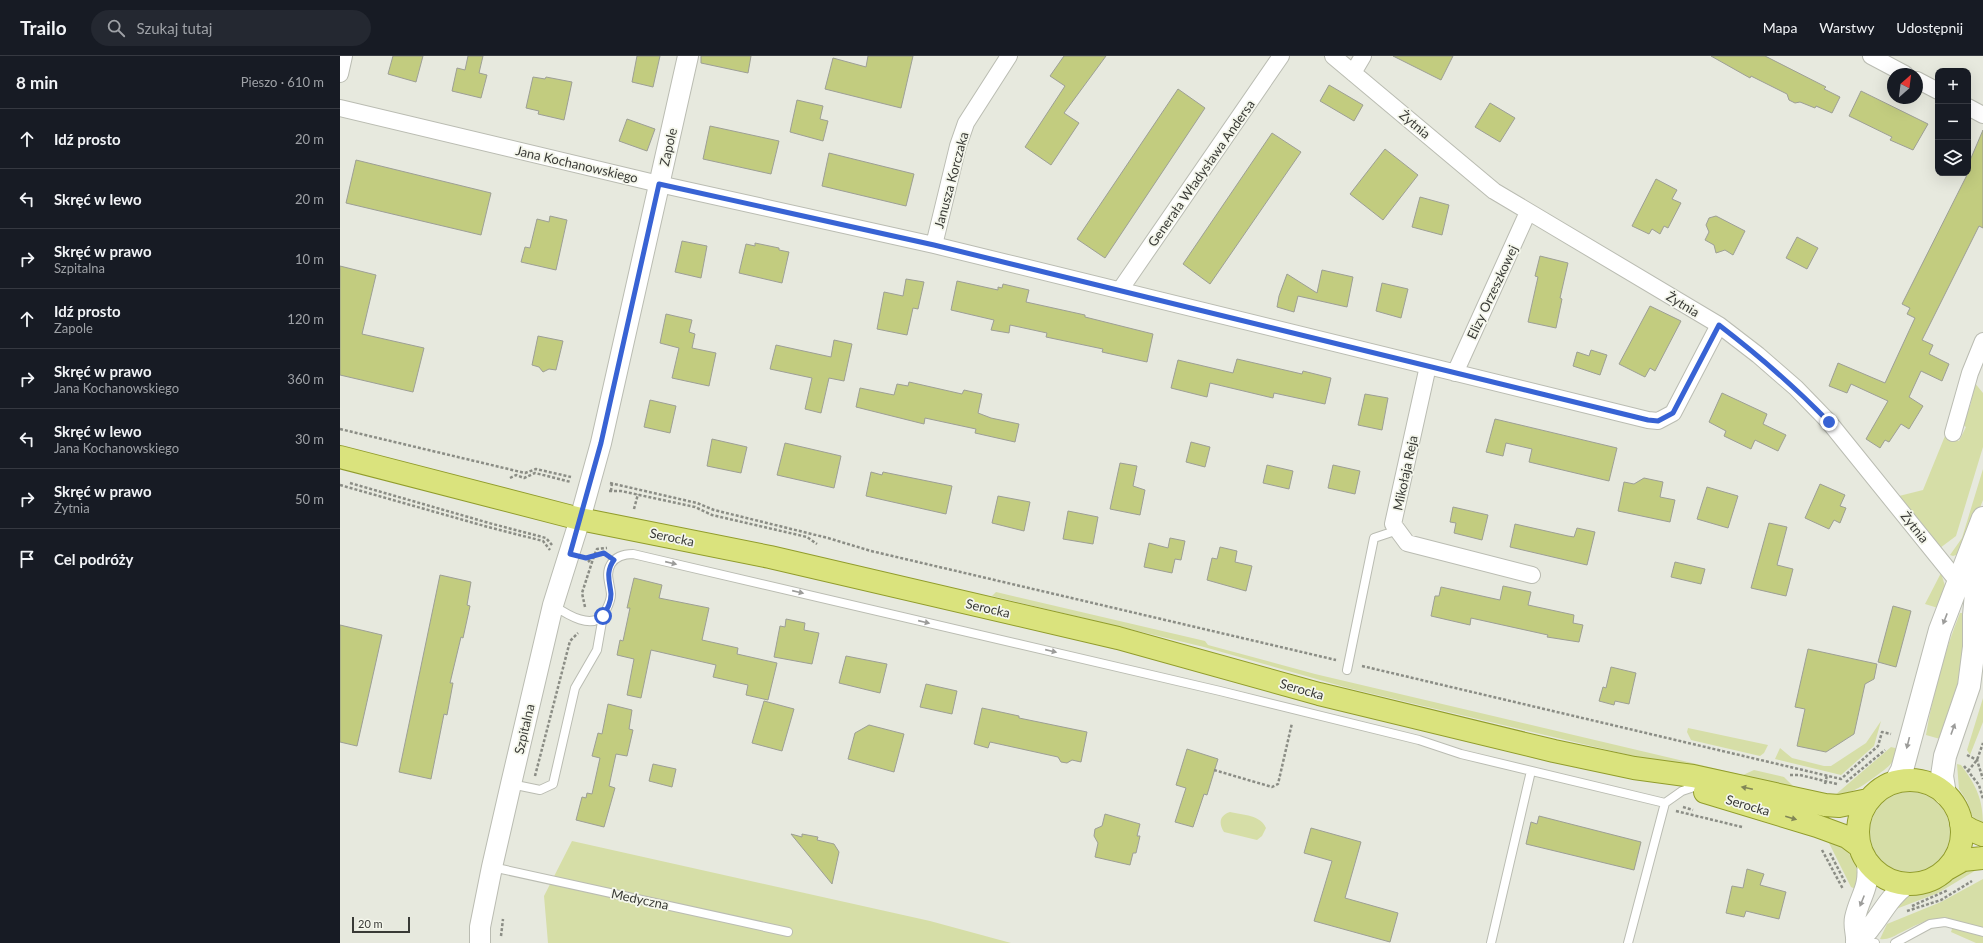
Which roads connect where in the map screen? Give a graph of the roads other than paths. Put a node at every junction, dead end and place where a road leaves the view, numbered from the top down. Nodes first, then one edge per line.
1 (344, 56) edge
2 (688, 56) edge
3 (1009, 56) edge
4 (1282, 56) edge
5 (1333, 56) edge
6 (1363, 56) edge
7 (1871, 56) edge
8 (1894, 68) edge
9 (1353, 73) junction
10 (340, 74) edge
11 (1923, 83) edge
12 (1935, 89) edge
13 (340, 108) edge
14 (1971, 109) edge
15 (1983, 115) edge
16 (659, 184) junction
17 (1528, 212) junction
18 (934, 245) junction
19 (1120, 290) junction
20 (1719, 325) junction
21 (1983, 341) edge
22 (1428, 366) junction
23 (1455, 372) junction
24 (1953, 433) dead end
25 (340, 457) edge
26 (580, 518) junction
27 (1983, 518) edge
28 (1398, 530) junction
29 (1983, 553) edge
30 (1532, 575) dead end
31 (1959, 582) junction
32 (553, 606) junction
33 (1974, 615) junction
34 (603, 616) junction
35 (1347, 666) road end
36 (1634, 768) junction
37 (1531, 771) junction
38 (1896, 781) junction
39 (511, 784) junction
40 (1691, 788) junction
41 (1945, 794) junction
42 (1868, 800) junction
43 (1665, 803) junction
44 (1962, 824) junction
45 (1983, 835) edge
46 (1863, 855) junction
47 (1983, 858) edge
48 (492, 867) junction
49 (1947, 869) junction
50 (1907, 884) junction
51 (788, 932) dead end
52 (1983, 932) edge
53 (1863, 942) edge
54 (480, 943) edge
55 (1491, 943) edge
56 (1628, 943) edge
57 (1895, 943) edge

1 - 10 street
2 - 16 street, Zapole
3 - 18 street, Janusza Korczaka
4 - 19 street, Generała Władysława Andersa
5 - 9 street, Żytnia
6 - 9 street
7 - 8 street
9 - 17 street, Żytnia
11 - 12 street
13 - 16 street, Jana Kochanowskiego
14 - 15 street
16 - 18 street, Jana Kochanowskiego
16 - 26 street, Zapole
17 - 20 street, Żytnia
17 - 23 street, Elizy Orzeszkowej
18 - 19 street, Jana Kochanowskiego
19 - 22 street, Jana Kochanowskiego
20 - 23 street, Jana Kochanowskiego
20 - 31 street, Żytnia
21 - 24 street
22 - 23 street, Jana Kochanowskiego
22 - 28 street, Mikołaja Reja
25 - 26 main road, Serocka
26 - 32 street, Szpitalna
26 - 36 main road, Serocka
27 - 31 main road
28 - 30 street, Mikołaja Reja
28 - 35 lane
29 - 33 main road
31 - 33 street, Żytnia
31 -> 38 main road
32 - 34 lane
32 - 39 street, Szpitalna
41 -> 33 main road
34 -> 37 lane
34 - 39 lane
36 - 40 main road, Serocka
42 -> 36 main road, Serocka
37 - 43 lane
37 - 55 lane
38 - 41 main road
38 - 42 main road
39 - 48 street, Szpitalna
40 - 43 lane
40 -> 46 main road, Serocka
41 - 44 main road
42 - 46 main road
43 - 56 lane
44 - 45 main road
44 - 49 main road
46 - 50 main road
46 -> 53 street
47 - 49 main road
48 - 51 lane, Medyczna
48 - 54 street, Szpitalna
49 - 50 main road
50 - 53 street
52 - 57 lane

